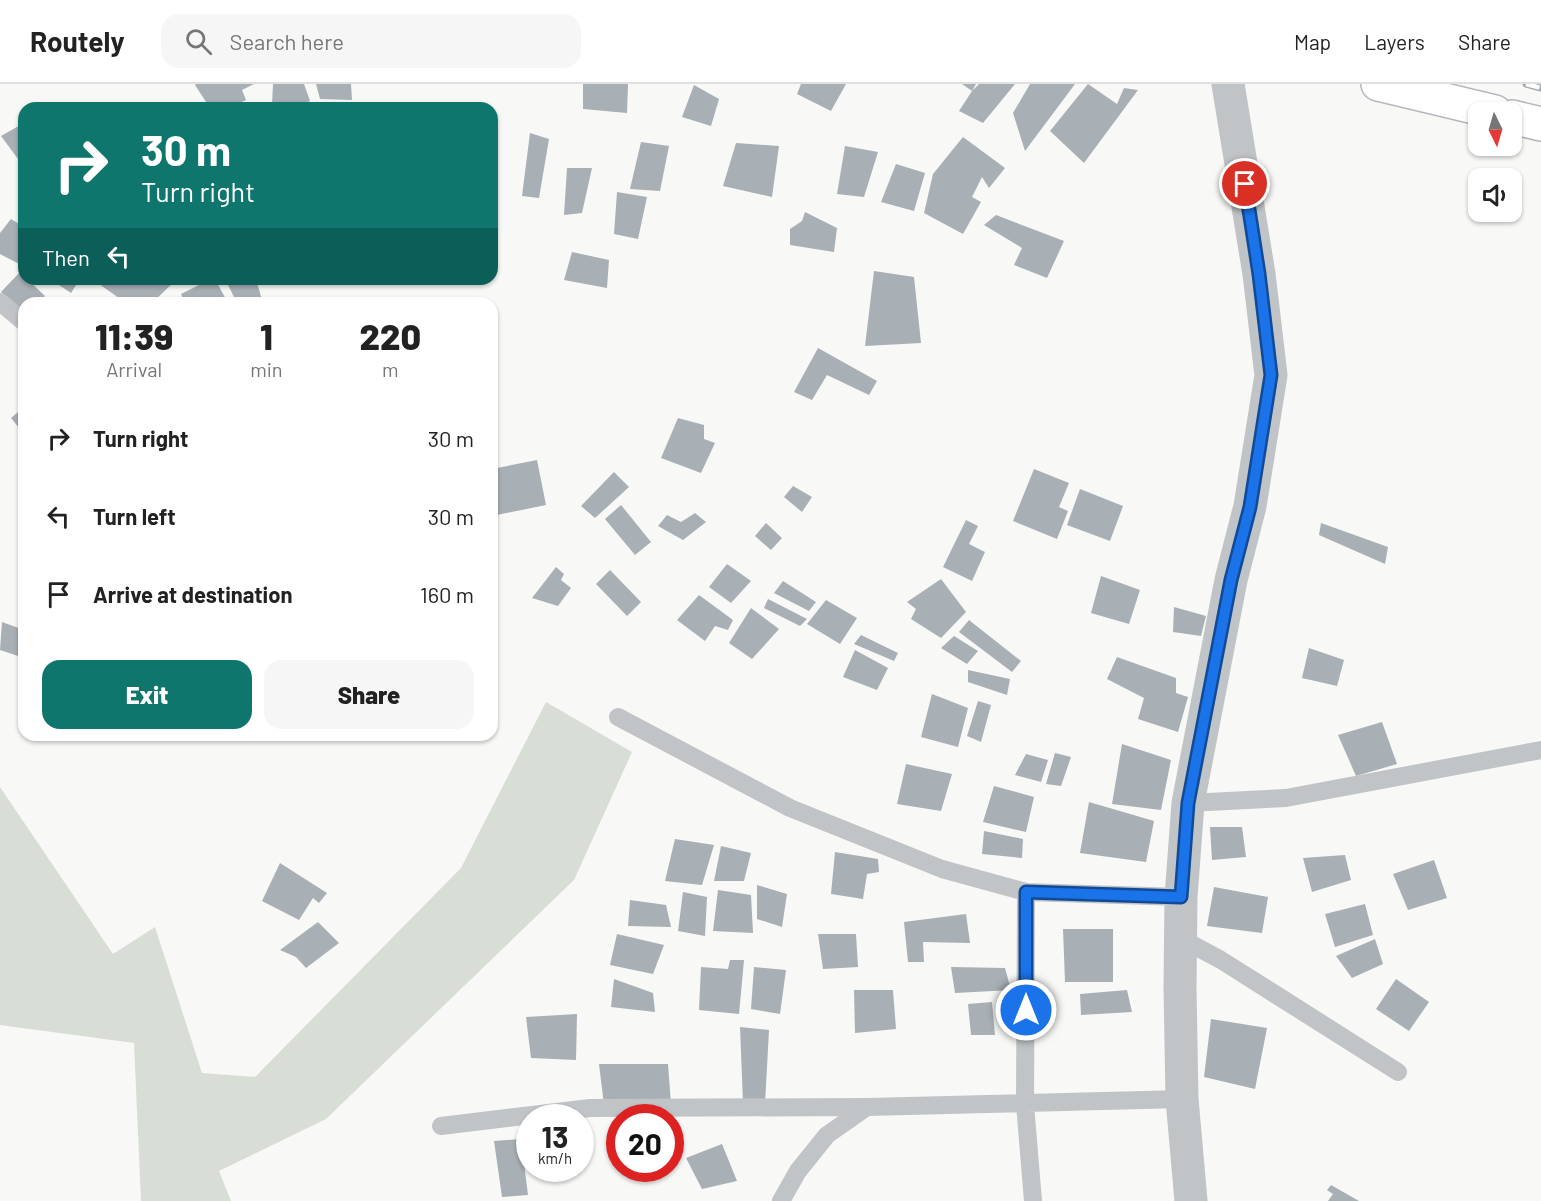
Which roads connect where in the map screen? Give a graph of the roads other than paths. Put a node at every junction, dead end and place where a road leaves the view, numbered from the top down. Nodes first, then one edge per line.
1 (1228, 84) edge
2 (1378, 84) edge
3 (1468, 106) edge
4 (1522, 119) edge
5 (1541, 124) edge
6 (0, 302) edge
7 (18, 317) edge
8 (618, 717) dead end
9 (1541, 750) edge
10 (1188, 803) junction
11 (1026, 892) junction
12 (1181, 897) junction
13 (1180, 938) junction
14 (1398, 1072) dead end
15 (1182, 1099) junction
16 (1025, 1104) junction
17 (867, 1107) junction
18 (441, 1126) dead end
19 (781, 1201) edge
20 (1033, 1201) edge
21 (1191, 1201) edge

1 - 10 street
2 - 3 main road
4 - 5 main road
6 - 7 lane
8 - 11 lane
9 - 10 lane
10 - 12 street
11 - 12 lane
11 - 16 lane
12 - 13 street
13 - 14 lane
13 - 15 street
15 - 16 lane
15 - 21 street
16 - 17 lane
16 - 20 lane
17 - 18 lane
17 - 19 lane

